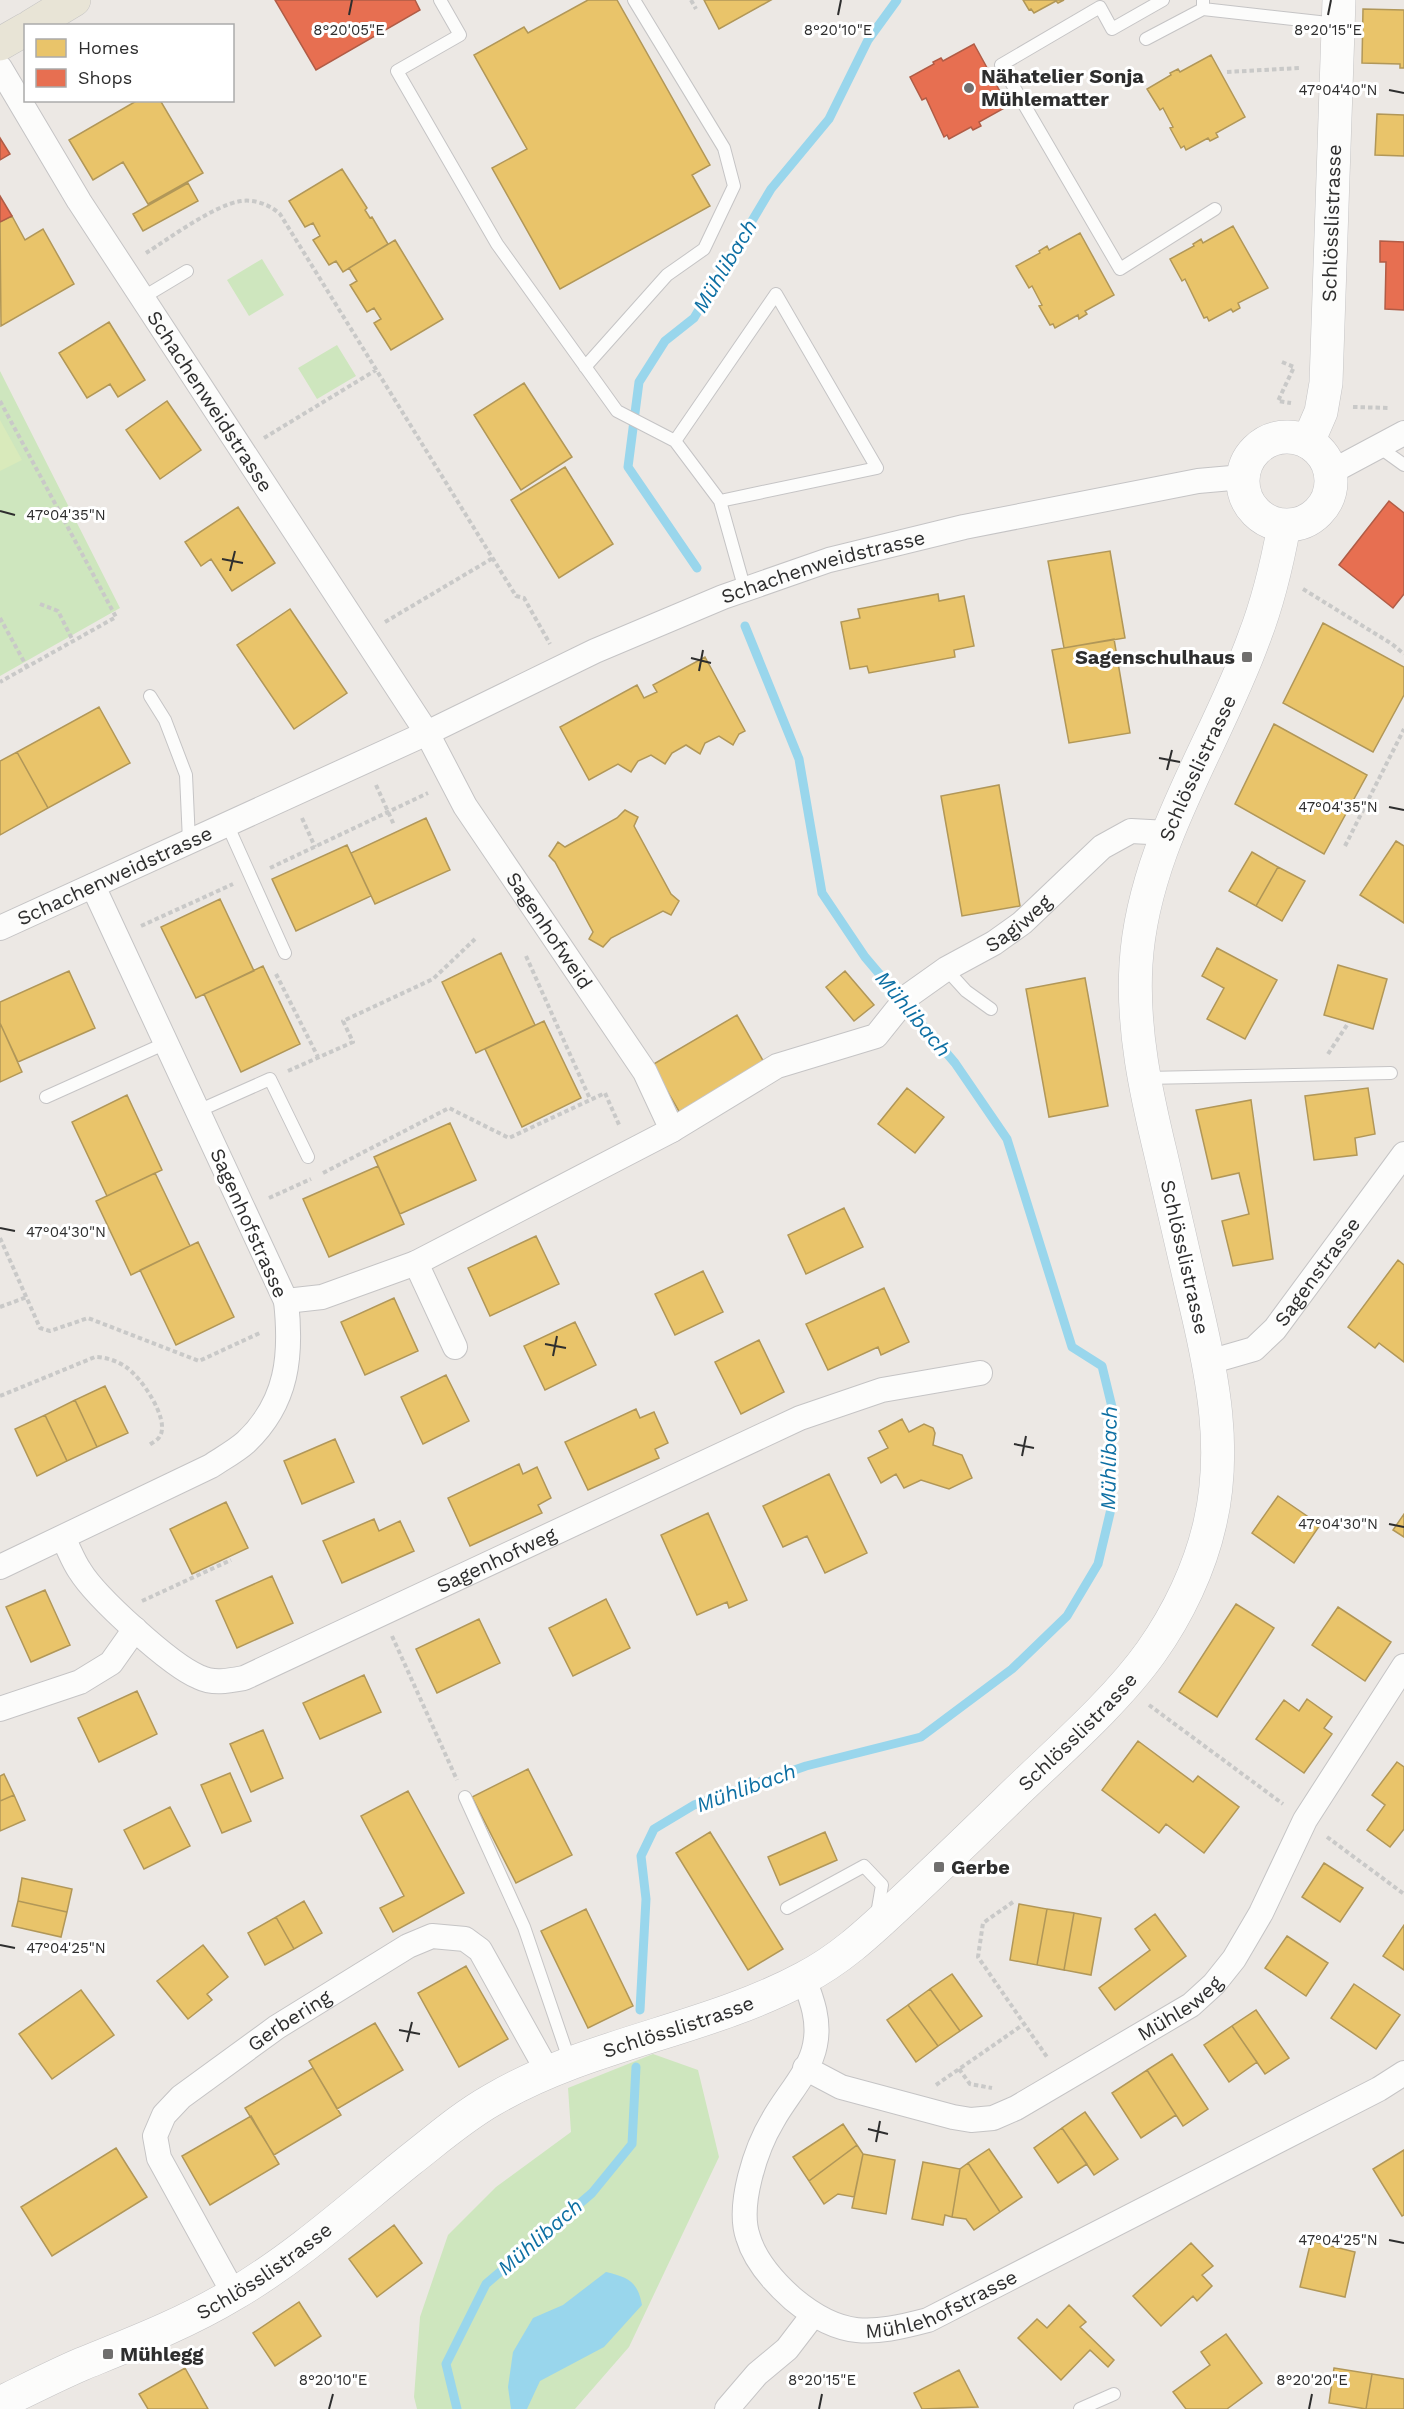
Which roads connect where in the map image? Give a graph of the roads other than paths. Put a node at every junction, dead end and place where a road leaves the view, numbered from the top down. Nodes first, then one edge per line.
1 (74, 0) edge
2 (440, 0) edge
3 (634, 0) edge
4 (1163, 0) edge
5 (1203, 4) edge
6 (1338, 12) edge
7 (34, 24) edge
8 (24, 29) edge
9 (1146, 39) dead end
10 (0, 44) edge
11 (0, 68) edge
12 (1215, 209) dead end
13 (187, 272) dead end
14 (142, 298) junction
15 (585, 367) junction
16 (1404, 433) edge
17 (675, 441) junction
18 (1308, 442) junction
19 (1379, 447) junction
20 (1404, 465) edge
21 (1331, 472) junction
22 (1243, 477) junction
23 (720, 501) junction
24 (1284, 526) junction
25 (745, 590) junction
26 (150, 696) dead end
27 (427, 733) junction
28 (227, 824) junction
29 (1168, 833) junction
30 (189, 841) junction
31 (93, 886) junction
32 (0, 928) edge
33 (285, 953) dead end
34 (946, 969) junction
35 (992, 1009) dead end
36 (166, 1043) junction
37 (1391, 1073) dead end
38 (1144, 1078) junction
39 (46, 1097) dead end
40 (198, 1111) junction
41 (672, 1130) junction
42 (1404, 1154) edge
43 (308, 1157) dead end
44 (416, 1263) junction
45 (287, 1310) junction
46 (455, 1347) dead end
47 (1209, 1362) junction
48 (980, 1373) dead end
49 (63, 1538) junction
50 (0, 1567) edge
51 (129, 1623) junction
52 (1404, 1666) edge
53 (0, 1708) edge
54 (465, 1797) dead end
55 (787, 1908) dead end
56 (874, 1927) junction
57 (804, 1978) junction
58 (559, 2067) junction
59 (806, 2068) junction
60 (1404, 2073) edge
61 (234, 2294) junction
62 (813, 2315) junction
63 (1114, 2394) dead end
64 (0, 2403) edge
65 (727, 2409) edge
66 (1080, 2409) edge

1 - 7 main road
2 - 15 lane
3 - 15 lane
4 - 12 lane
5 - 6 lane
5 - 9 lane
6 - 18 main road, Schlösslistrasse
8 - 10 main road
11 - 14 street, Schachenweidstrasse
13 - 14 lane
14 - 27 street, Schachenweidstrasse
15 - 17 lane
16 - 19 street
17 - 23 lane
17 - 23 lane
18 - 21 main road
18 - 22 main road
19 - 20 lane
19 - 21 street
21 - 24 main road
22 - 24 main road
22 - 25 street, Schachenweidstrasse
23 - 25 lane
24 - 29 main road, Schlösslistrasse
25 - 27 street, Schachenweidstrasse
26 - 30 lane
27 - 28 street, Schachenweidstrasse
27 - 41 street, Sagenhofweid
28 - 30 street, Schachenweidstrasse
28 - 33 lane
29 - 34 street, Sagiweg
29 - 38 main road, Schlösslistrasse
30 - 31 street, Schachenweidstrasse
31 - 32 street, Schachenweidstrasse
31 - 36 street, Sagenhofstrasse
34 - 35 lane
34 - 41 street, Sagiweg
36 - 39 lane
36 - 40 street, Sagenhofstrasse
37 - 38 lane
38 - 47 main road, Schlösslistrasse
40 - 43 lane
40 - 45 street, Sagenhofstrasse
41 - 44 street
42 - 47 street, Sagenstrasse
44 - 45 street
44 - 46 street
45 - 49 street, Sagenhofstrasse
47 - 56 main road, Schlösslistrasse
48 - 51 street, Sagenhofweg
49 - 50 street, Sagenhofstrasse
49 - 51 street, Sagenhofweg
51 - 53 street
52 - 59 street, Mühleweg
54 - 58 lane
55 - 56 lane
56 - 57 main road, Schlösslistrasse
57 - 58 main road, Schlösslistrasse
57 - 59 street, Mühlehofstrasse
58 - 61 main road, Schlösslistrasse
58 - 61 street, Gerbering
59 - 62 street, Mühlehofstrasse
60 - 62 street, Mühlehofstrasse
61 - 64 main road, Schlösslistrasse
62 - 65 street
63 - 66 lane

